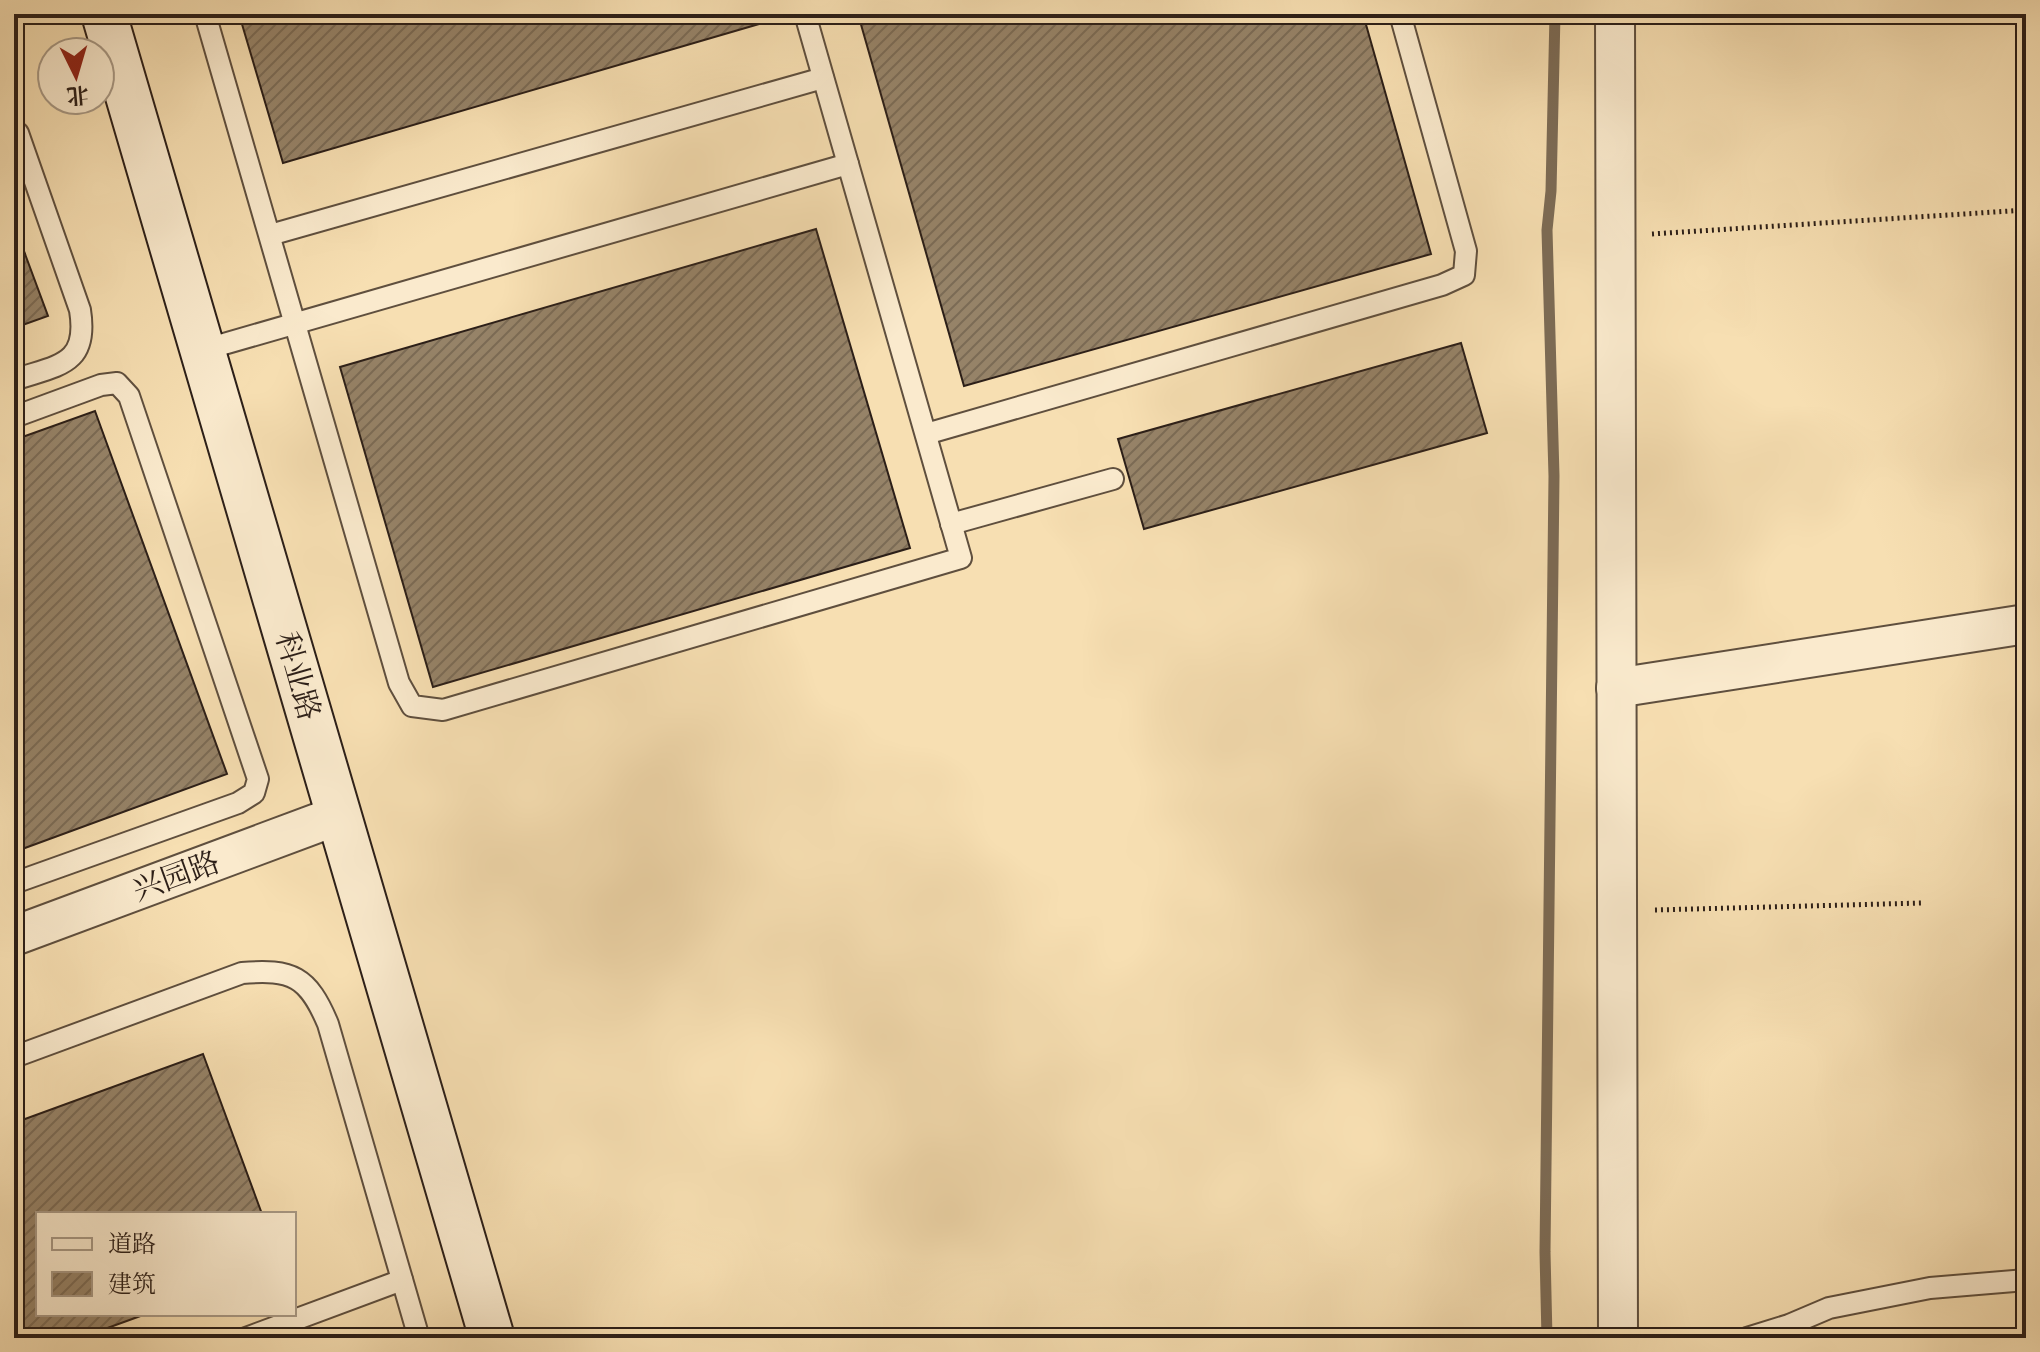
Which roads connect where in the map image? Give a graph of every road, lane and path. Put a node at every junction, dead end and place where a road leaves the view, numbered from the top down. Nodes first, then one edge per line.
1 (104, 14) edge
2 (205, 14) edge
3 (805, 14) edge
4 (1400, 14) edge
5 (1615, 14) edge
6 (823, 78) junction
7 (18, 133) dead end
8 (848, 164) junction
9 (2026, 210) edge
10 (270, 235) junction
11 (1615, 237) junction
12 (295, 324) junction
13 (203, 350) junction
14 (14, 380) edge
15 (14, 417) edge
16 (926, 434) junction
17 (1113, 479) dead end
18 (951, 524) junction
19 (2026, 624) edge
20 (1616, 688) junction
21 (339, 815) junction
22 (14, 883) edge
23 (1922, 903) dead end
24 (1617, 911) junction
25 (14, 936) edge
26 (14, 1057) edge
27 (402, 1280) junction
28 (2026, 1280) edge
29 (246, 1338) edge
30 (419, 1338) edge
31 (492, 1338) edge
32 (1618, 1338) edge
33 (1747, 1338) edge

1 - 13 street, 科业路
2 - 10 lane
3 - 6 lane
4 - 16 lane
5 - 11 street
6 - 8 lane
6 - 10 lane
7 - 14 lane
8 - 12 lane
8 - 16 lane
9 - 11 path
10 - 12 lane
11 - 20 street
12 - 13 lane
12 - 18 lane
13 - 21 street, 科业路
15 - 22 lane
16 - 18 lane
17 - 18 lane
19 - 20 street
20 - 24 street
21 - 25 street, 兴园路
21 - 31 street, 科业路
23 - 24 path
24 - 32 street
26 - 27 lane
27 - 29 lane
27 - 30 lane
28 - 33 lane

